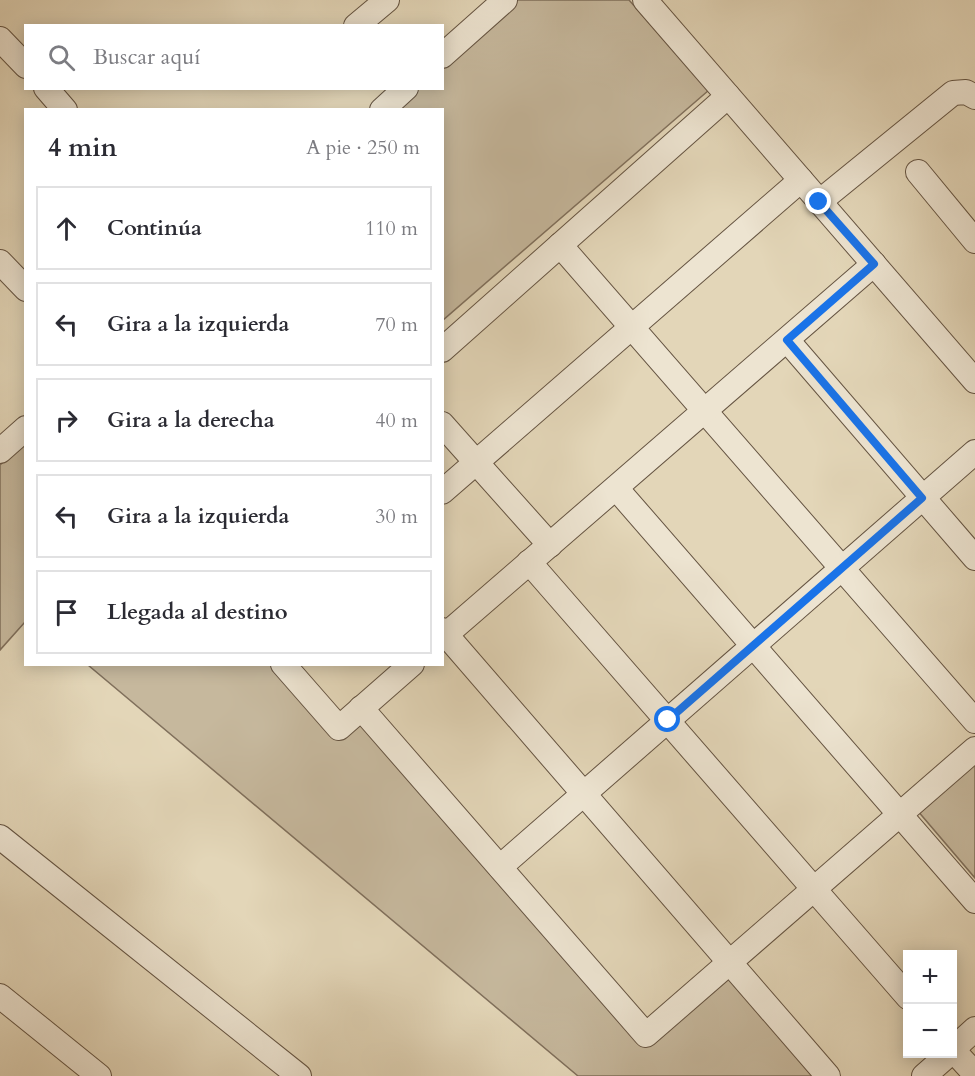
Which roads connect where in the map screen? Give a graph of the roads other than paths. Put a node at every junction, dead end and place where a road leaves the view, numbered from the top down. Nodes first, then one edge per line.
1 (387, 0) edge
2 (505, 0) edge
3 (645, 0) edge
4 (358, 24) edge
5 (0, 39) edge
6 (444, 54) edge
7 (24, 64) edge
8 (48, 90) edge
9 (404, 90) edge
10 (728, 96) junction
11 (975, 97) edge
12 (63, 108) edge
13 (384, 108) edge
14 (918, 172) dead end
15 (801, 180) junction
16 (819, 202) junction
17 (975, 241) edge
18 (560, 245) junction
19 (0, 262) edge
20 (874, 264) junction
21 (24, 287) edge
22 (632, 327) junction
23 (787, 340) junction
24 (444, 348) edge
25 (975, 381) edge
26 (705, 410) junction
27 (444, 426) edge
28 (24, 430) edge
29 (0, 451) edge
30 (975, 452) edge
31 (476, 462) junction
32 (616, 488) junction
33 (444, 490) edge
34 (922, 498) junction
35 (550, 545) junction
36 (975, 558) edge
37 (530, 562) junction
38 (842, 569) junction
39 (444, 634) edge
40 (754, 645) junction
41 (285, 666) edge
42 (409, 666) edge
43 (361, 708) junction
44 (668, 720) junction
45 (975, 721) edge
46 (975, 749) edge
47 (585, 794) junction
48 (900, 815) junction
49 (0, 837) edge
50 (500, 867) junction
51 (814, 890) junction
52 (975, 901) edge
53 (730, 962) junction
54 (903, 991) edge
55 (0, 996) edge
56 (975, 1029) edge
57 (957, 1045) edge
58 (957, 1054) edge
59 (943, 1058) edge
60 (975, 1074) edge
61 (99, 1076) edge
62 (299, 1076) edge
63 (828, 1076) edge
64 (924, 1076) edge

1 - 4 street
2 - 6 street
3 - 10 street
5 - 7 street
8 - 12 street
9 - 13 street
10 - 15 street
10 - 18 street
11 - 16 street
14 - 17 street
15 - 16 street
15 - 22 street
16 - 20 street
18 - 22 street
18 - 24 street
19 - 21 street
20 - 23 street
20 - 25 street
22 - 26 street
22 - 31 street
23 - 26 street
23 - 34 street
26 - 32 street
26 - 38 street
27 - 31 street
28 - 29 street
30 - 34 street
31 - 33 street
31 - 35 street
32 - 35 street
32 - 40 street
34 - 36 street
34 - 38 street
35 - 37 street
37 - 39 street
37 - 44 street
38 - 40 street
38 - 45 street
39 - 47 street
40 - 44 street
40 - 48 street
41 - 43 street
42 - 43 street
43 - 50 street
44 - 47 street
44 - 51 street
46 - 48 street
47 - 50 street
47 - 53 street
48 - 51 street
48 - 52 street
49 - 62 street
50 - 53 street
51 - 53 street
51 - 54 street
53 - 63 street
55 - 61 street
56 - 57 street
58 - 60 street
59 - 64 street

